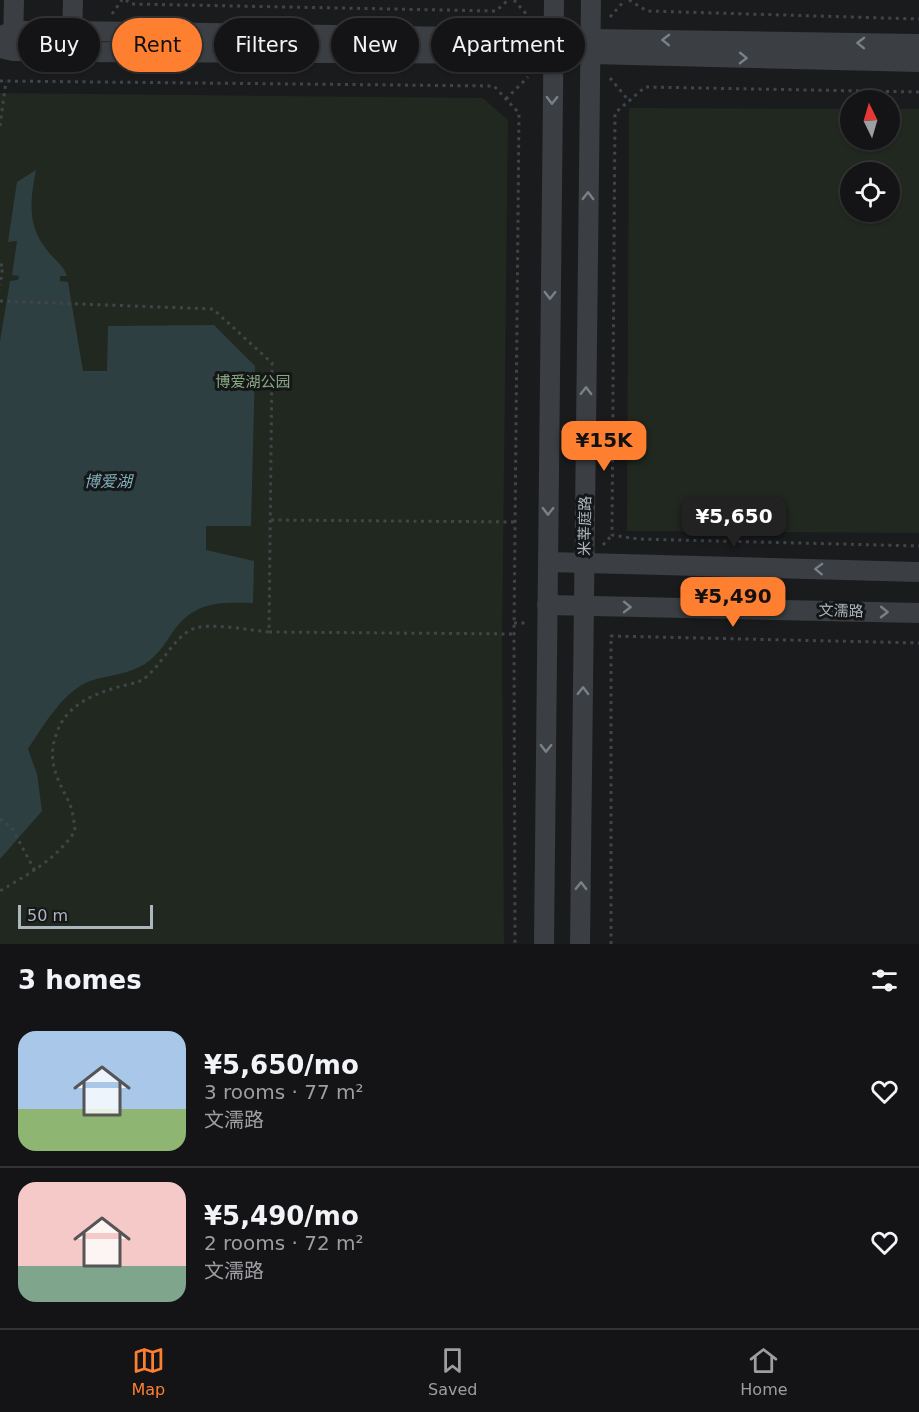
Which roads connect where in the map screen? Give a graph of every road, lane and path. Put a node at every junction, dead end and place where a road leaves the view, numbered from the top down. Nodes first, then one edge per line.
1 (14, 0) edge
2 (73, 0) edge
3 (124, 0) edge
4 (508, 0) edge
5 (514, 0) edge
6 (554, 0) edge
7 (591, 0) edge
8 (627, 0) edge
9 (111, 15) dead end
10 (528, 16) dead end
11 (610, 17) dead end
12 (72, 18) edge
13 (554, 18) edge
14 (919, 19) edge
15 (100, 32) edge
16 (7, 33) edge
17 (431, 43) edge
18 (919, 44) edge
19 (585, 47) edge
20 (590, 47) junction
21 (431, 48) edge
22 (6, 50) edge
23 (100, 52) edge
24 (919, 62) edge
25 (553, 72) edge
26 (528, 77) dead end
27 (610, 78) dead end
28 (0, 81) edge
29 (6, 81) junction
30 (919, 92) edge
31 (506, 99) junction
32 (629, 101) junction
33 (0, 126) edge
34 (0, 265) edge
35 (0, 285) edge
36 (2, 301) edge
37 (271, 520) junction
38 (515, 522) junction
39 (612, 536) junction
40 (603, 545) dead end
41 (919, 546) edge
42 (548, 562) junction
43 (584, 563) junction
44 (919, 572) edge
45 (547, 604) junction
46 (584, 606) junction
47 (919, 613) edge
48 (514, 623) junction
49 (533, 624) dead end
50 (606, 630) dead end
51 (269, 632) junction
52 (514, 634) junction
53 (611, 636) junction
54 (919, 643) edge
55 (0, 819) edge
56 (35, 871) junction
57 (602, 872) dead end
58 (612, 872) junction
59 (0, 891) edge
60 (515, 944) edge
61 (544, 944) edge
62 (580, 944) edge
63 (611, 944) edge

1 - 16 street
2 - 12 street
3 - 4 path
3 - 9 path
5 - 10 path
6 - 13 street
7 - 20 street, 米莘庭路
8 - 11 path
8 - 14 path
15 - 17 street
16 - 22 street
18 -> 20 street
19 - 20 street
20 -> 24 street
43 -> 20 street, 米莘庭路
21 - 23 street
25 -> 42 street
26 - 31 path
27 - 32 path
28 - 29 path
29 - 31 path
29 - 33 path
30 - 32 path
31 - 38 path
32 - 39 path
34 - 35 path
36 - 37 path
37 - 38 path
37 - 51 path
38 - 48 path
39 - 40 path
39 - 41 path
42 - 43 street
42 - 45 street
44 -> 43 street
43 - 46 street, 米莘庭路
45 - 46 street, 文濡路
45 -> 61 street
46 -> 47 street, 文濡路
62 -> 46 street, 米莘庭路
48 - 49 path
48 - 52 path
50 - 53 path
51 - 52 path
51 - 56 path
52 - 60 path
53 - 54 path
53 - 58 path
55 - 56 path
56 - 59 path
57 - 58 path
58 - 63 path

